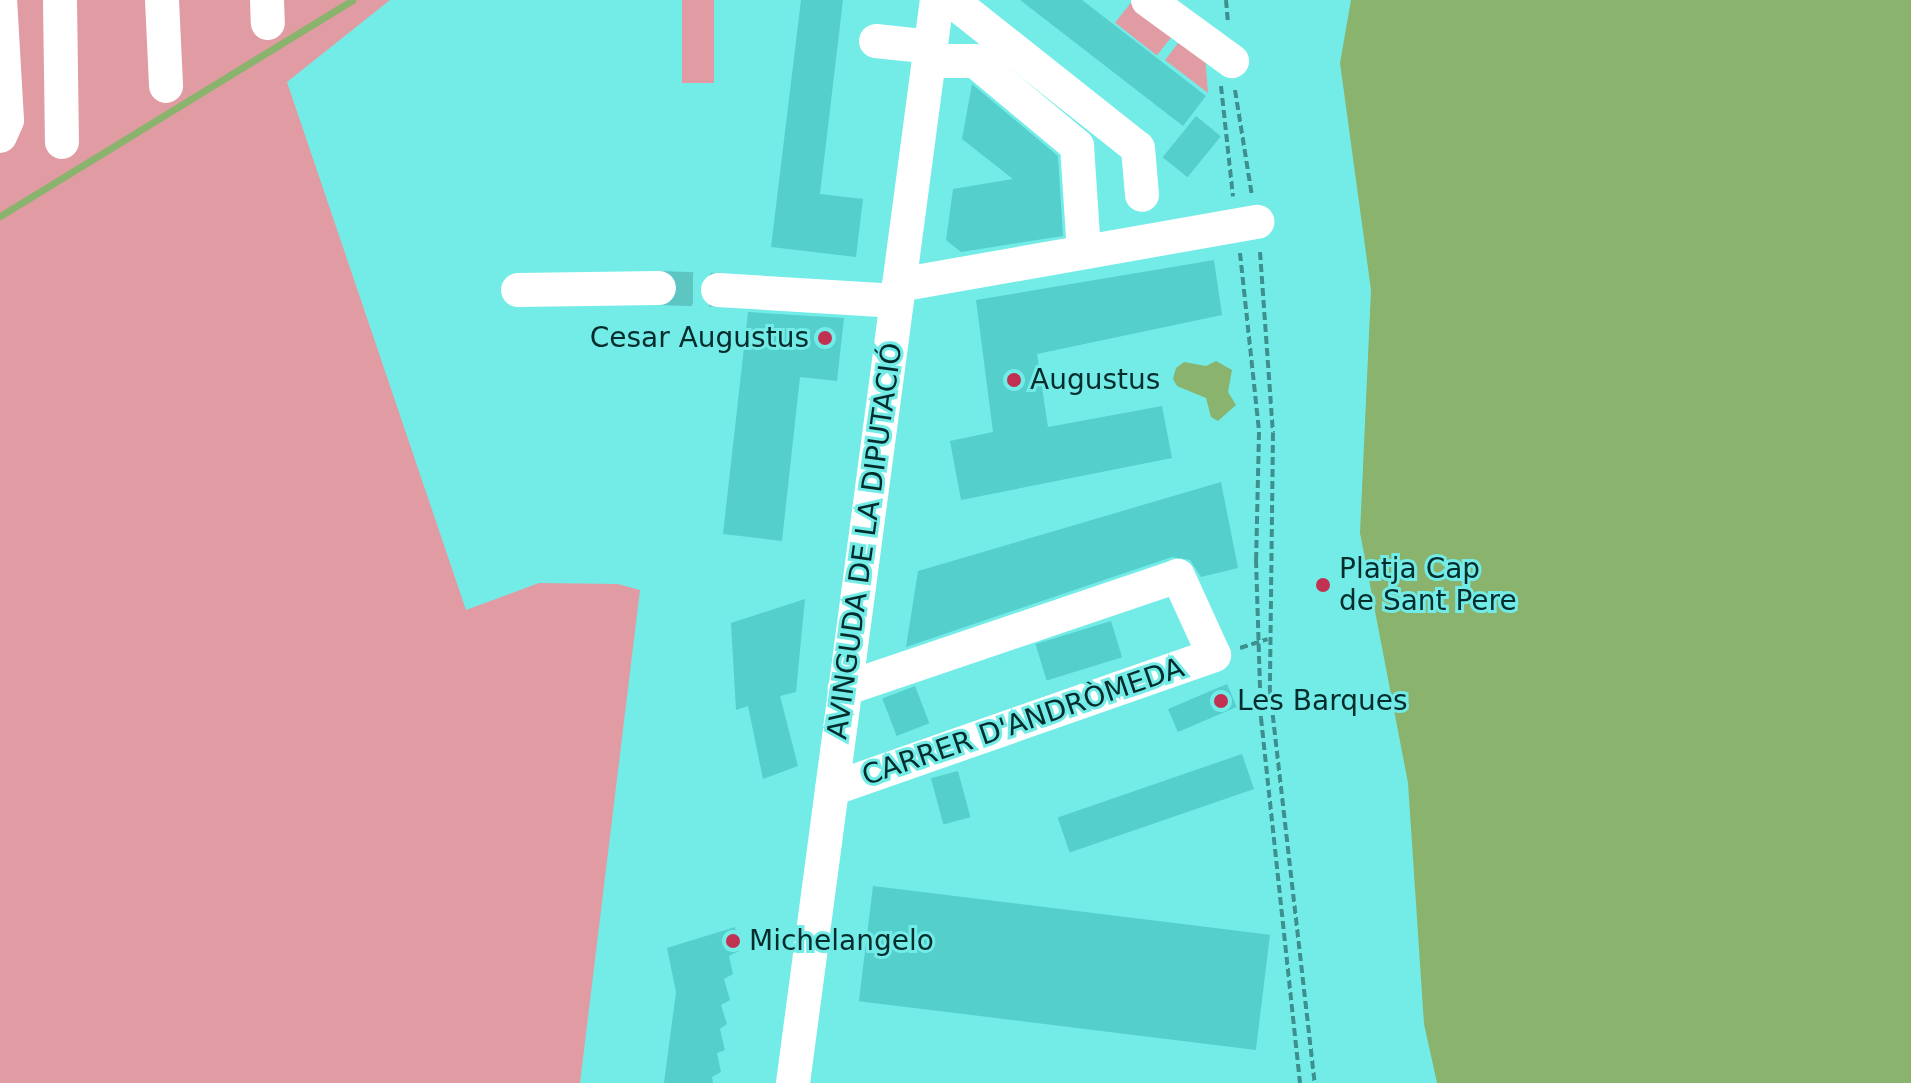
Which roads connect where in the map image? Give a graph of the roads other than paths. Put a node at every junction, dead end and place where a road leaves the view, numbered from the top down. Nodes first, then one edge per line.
1 (0, 0) edge
2 (60, 0) edge
3 (162, 0) edge
4 (937, 0) edge
5 (951, 0) edge
6 (1148, 0) edge
7 (876, 41) dead end
8 (930, 54) junction
9 (1224, 56) road end
10 (166, 86) dead end
11 (0, 136) edge
12 (62, 142) dead end
13 (1142, 195) dead end
14 (1247, 224) road end
15 (1084, 252) junction
16 (659, 288) tunnel mouth
17 (518, 290) dead end
18 (718, 290) tunnel mouth
19 (898, 293) junction
20 (845, 689) junction
21 (832, 789) junction
22 (793, 1083) edge

1 - 11 street
2 - 12 street
3 - 10 street
4 - 8 street, AVINGUDA DE LA DIPUTACIÓ
5 - 13 street
6 - 9 street
7 - 8 street
8 - 15 street
8 - 19 street, AVINGUDA DE LA DIPUTACIÓ
14 - 15 street
15 - 19 street
16 - 17 street
18 - 19 street
19 - 20 street, AVINGUDA DE LA DIPUTACIÓ
20 - 21 street, AVINGUDA DE LA DIPUTACIÓ
20 - 21 street, CARRER D'ANDRÒMEDA
21 - 22 street, AVINGUDA DE LA DIPUTACIÓ

